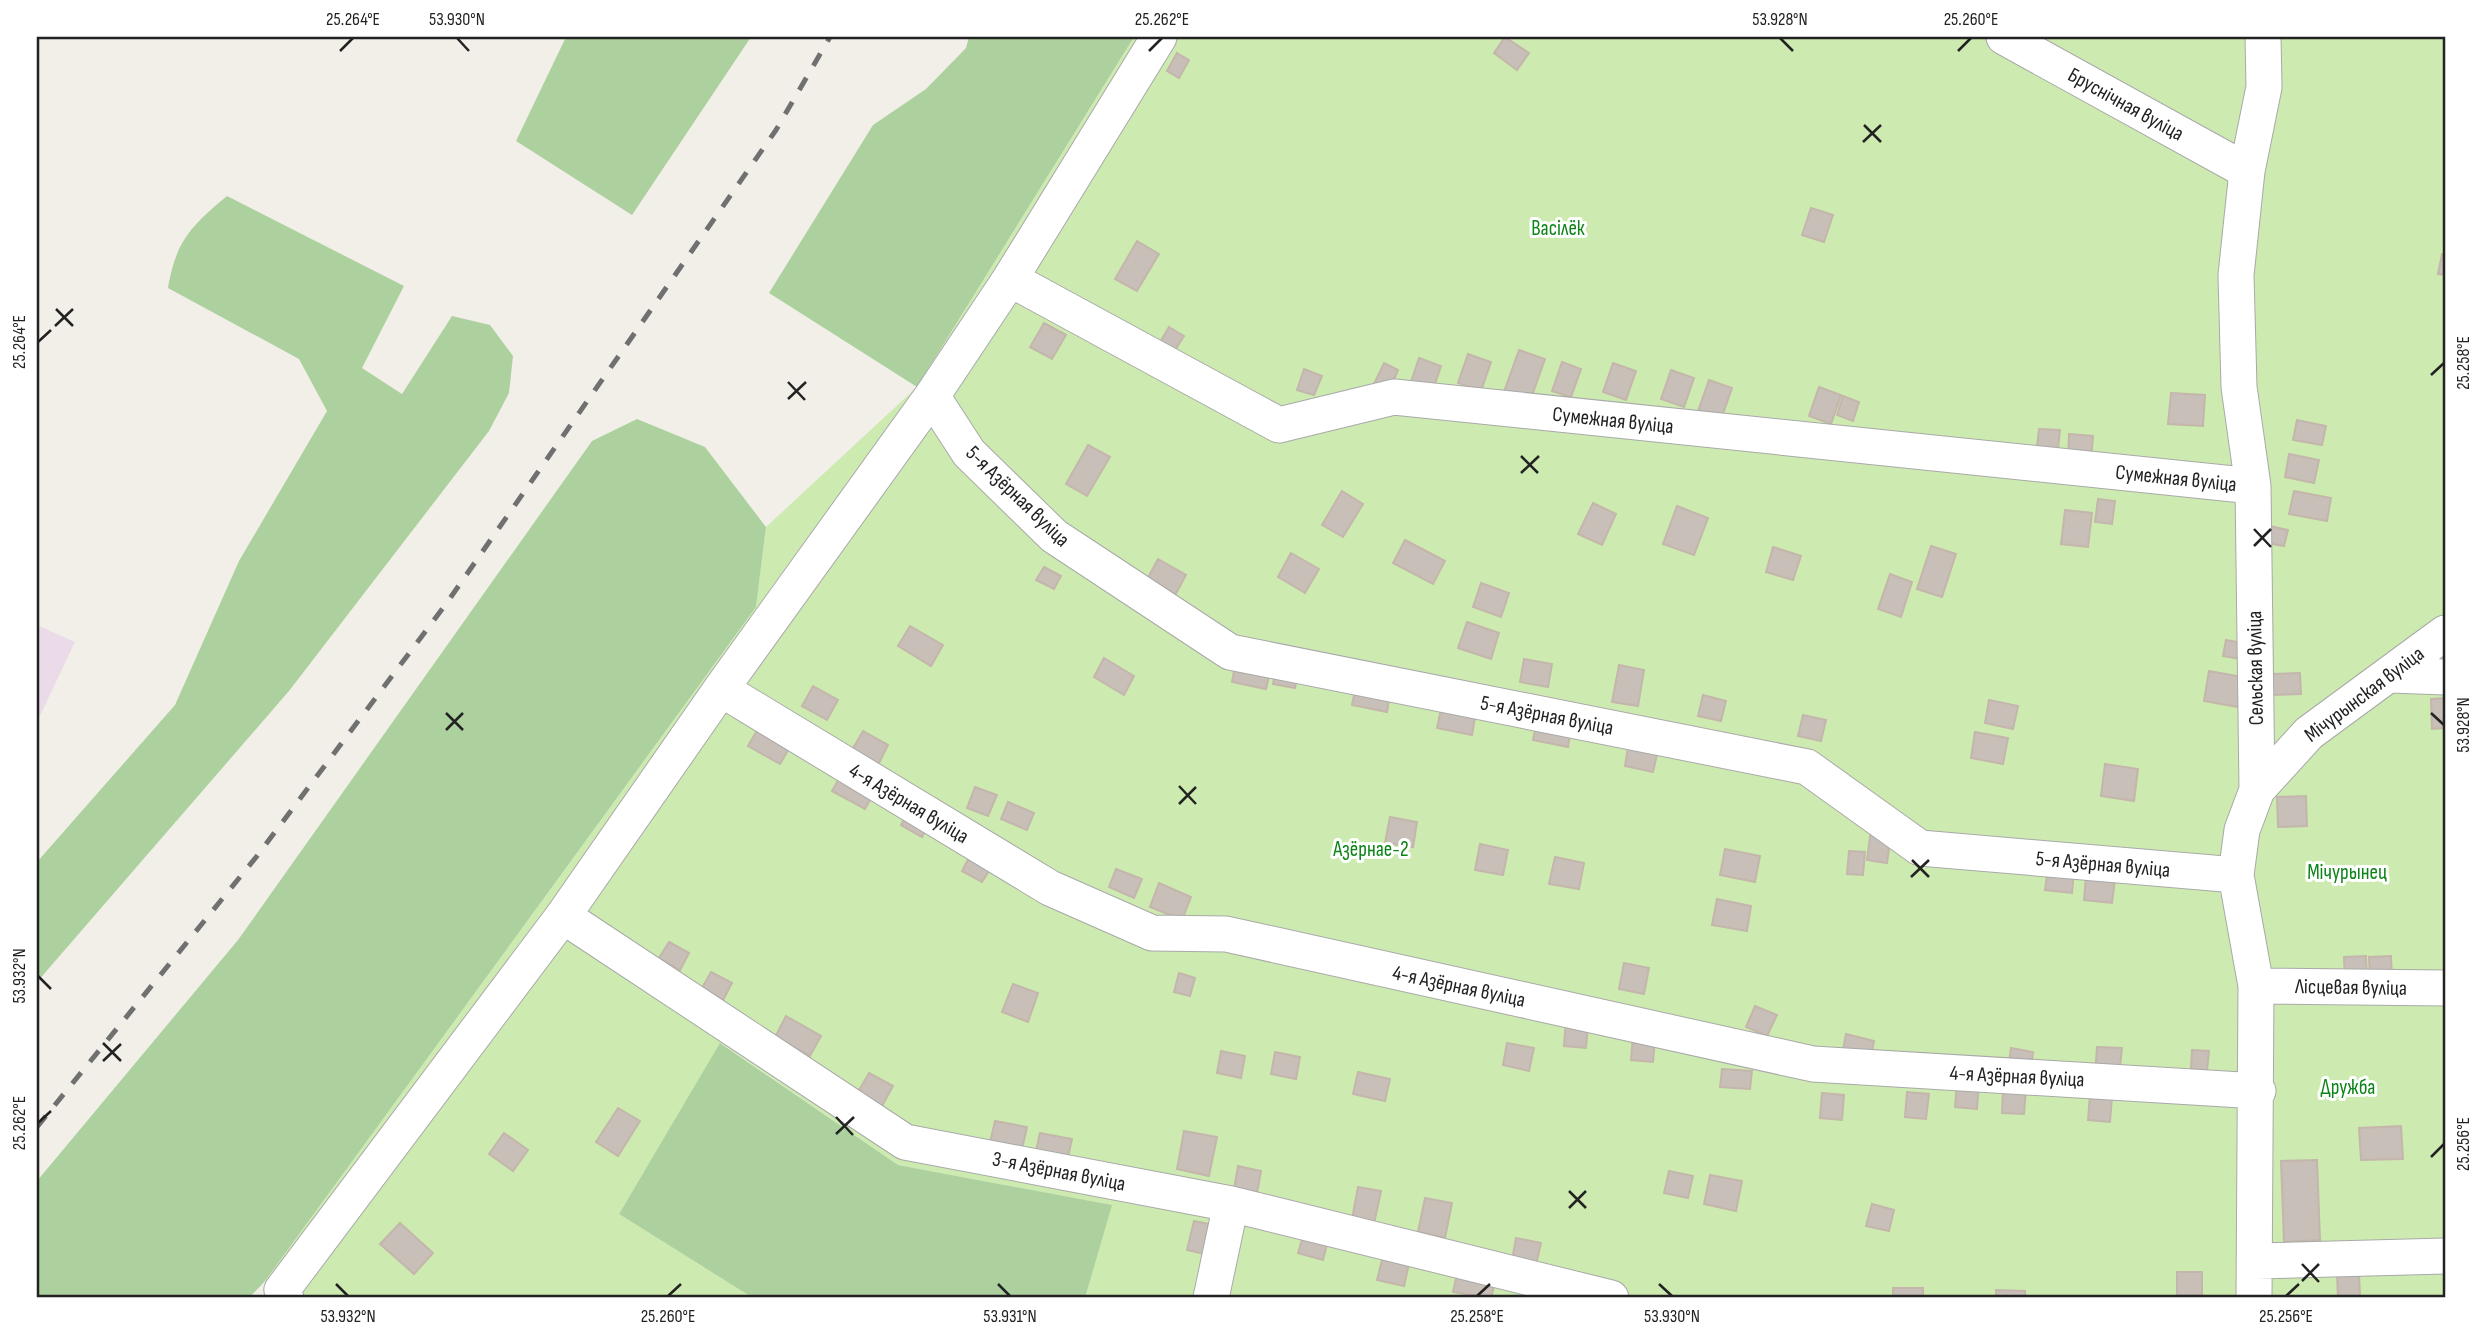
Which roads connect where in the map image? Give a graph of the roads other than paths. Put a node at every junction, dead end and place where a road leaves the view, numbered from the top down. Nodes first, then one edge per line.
1 (1159, 37) edge
2 (2004, 37) edge
3 (2263, 37) edge
4 (2247, 171) junction
5 (1010, 279) junction
6 (932, 396) junction
7 (2253, 486) junction
8 (2445, 633) edge
9 (2391, 675) junction
10 (2445, 677) edge
11 (721, 689) junction
12 (2257, 790) junction
13 (2236, 875) junction
14 (563, 916) junction
15 (2256, 986) junction
16 (2445, 988) edge
17 (2258, 1091) junction
18 (1231, 1204) junction
19 (2445, 1256) edge
20 (2256, 1261) junction
21 (286, 1298) edge
22 (1211, 1298) edge
23 (1611, 1298) edge
24 (2255, 1298) edge

1 - 5 street
2 - 4 street, Бруснічная вуліца
3 - 4 street, Сельская вуліца
4 - 7 street, Сельская вуліца
5 - 6 street
5 - 7 street, Сумежная вуліца
6 - 11 street
6 - 13 street, 5-я Азёрная вуліца
7 - 12 street, Сельская вуліца
8 - 9 street, Мічурынская вуліца
9 - 10 street
9 - 12 street, Мічурынская вуліца
11 - 14 street
11 - 17 street, 4-я Азёрная вуліца
12 - 13 street, Сельская вуліца
13 - 15 street, Сельская вуліца
14 - 18 street, 3-я Азёрная вуліца
14 - 21 street
15 - 16 street, Лісцевая вуліца
15 - 17 street, Сельская вуліца
17 - 20 street, Сельская вуліца
18 - 22 street
18 - 23 street, 3-я Азёрная вуліца
19 - 20 street
20 - 24 street, Сельская вуліца

